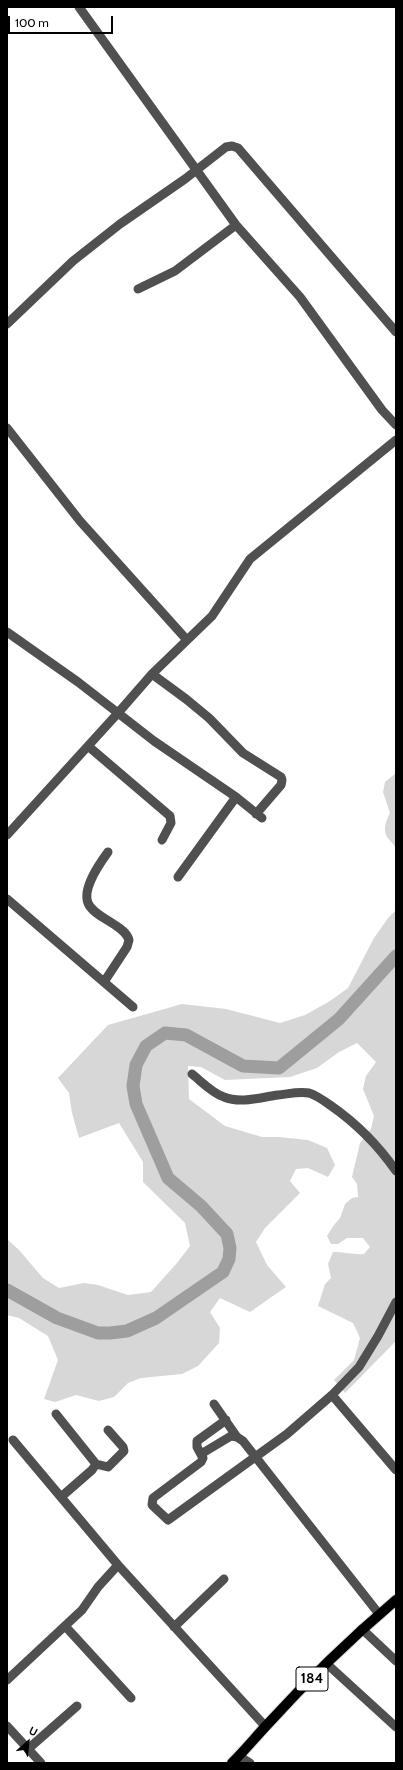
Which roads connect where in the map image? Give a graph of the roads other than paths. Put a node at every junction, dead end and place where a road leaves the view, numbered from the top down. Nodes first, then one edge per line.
1 (79, 7) edge
2 (196, 171) junction
3 (236, 225) junction
4 (138, 289) dead end
5 (7, 324) edge
6 (396, 332) edge
7 (396, 425) edge
8 (7, 428) edge
9 (396, 440) edge
10 (9, 636) edge
11 (187, 640) junction
12 (152, 674) junction
13 (118, 713) junction
14 (88, 746) junction
15 (236, 798) junction
16 (8, 830) edge
17 (162, 840) dead end
18 (108, 852) dead end
19 (178, 877) dead end
20 (7, 898) edge
21 (104, 982) junction
22 (132, 1007) dead end
23 (192, 1074) dead end
24 (396, 1171) edge
25 (396, 1302) edge
26 (332, 1394) junction
27 (214, 1404) dead end
28 (56, 1414) dead end
29 (226, 1420) junction
30 (108, 1430) dead end
31 (237, 1437) junction
32 (13, 1440) dead end
33 (202, 1454) junction
34 (256, 1456) junction
35 (96, 1464) junction
36 (396, 1470) edge
37 (61, 1497) junction
38 (118, 1565) junction
39 (224, 1579) dead end
40 (396, 1600) edge
41 (379, 1614) junction
42 (65, 1626) junction
43 (174, 1627) junction
44 (362, 1629) junction
45 (396, 1661) edge
46 (327, 1664) junction
47 (7, 1680) edge
48 (130, 1698) dead end
49 (77, 1706) dead end
50 (7, 1726) edge
51 (265, 1726) junction
52 (396, 1727) edge
53 (28, 1748) junction
54 (240, 1756) junction
55 (41, 1763) edge
56 (232, 1763) edge
57 (250, 1763) edge

1 - 2 street
2 - 3 street
2 - 5 street
2 - 6 street
3 - 4 street
3 - 7 street
8 - 11 street
9 - 11 street
10 - 13 street
11 - 12 street
12 - 13 street
12 - 15 street
13 - 14 street
13 - 15 street
14 - 16 street
14 - 17 street
15 - 19 street
18 - 21 street
20 - 21 street
21 - 22 street
23 - 24 street
25 - 26 street
26 - 34 street
26 - 36 street
27 - 29 street
28 - 35 street
29 - 31 street
29 - 33 street
30 - 35 street
31 - 33 street
31 - 34 street
32 - 37 street
33 - 34 street
34 - 41 street
35 - 37 street
37 - 38 street
38 - 42 street
38 - 43 street
39 - 43 street
40 - 41 main road, 184
41 - 44 main road, 184
42 - 47 street
42 - 48 street
43 - 51 street
44 - 45 street
44 - 46 main road, 184
46 - 51 main road, 184
46 - 52 street
49 - 53 street
50 - 53 street
51 - 54 main road, 184
53 - 55 street
54 - 56 main road, 184
54 - 57 street

